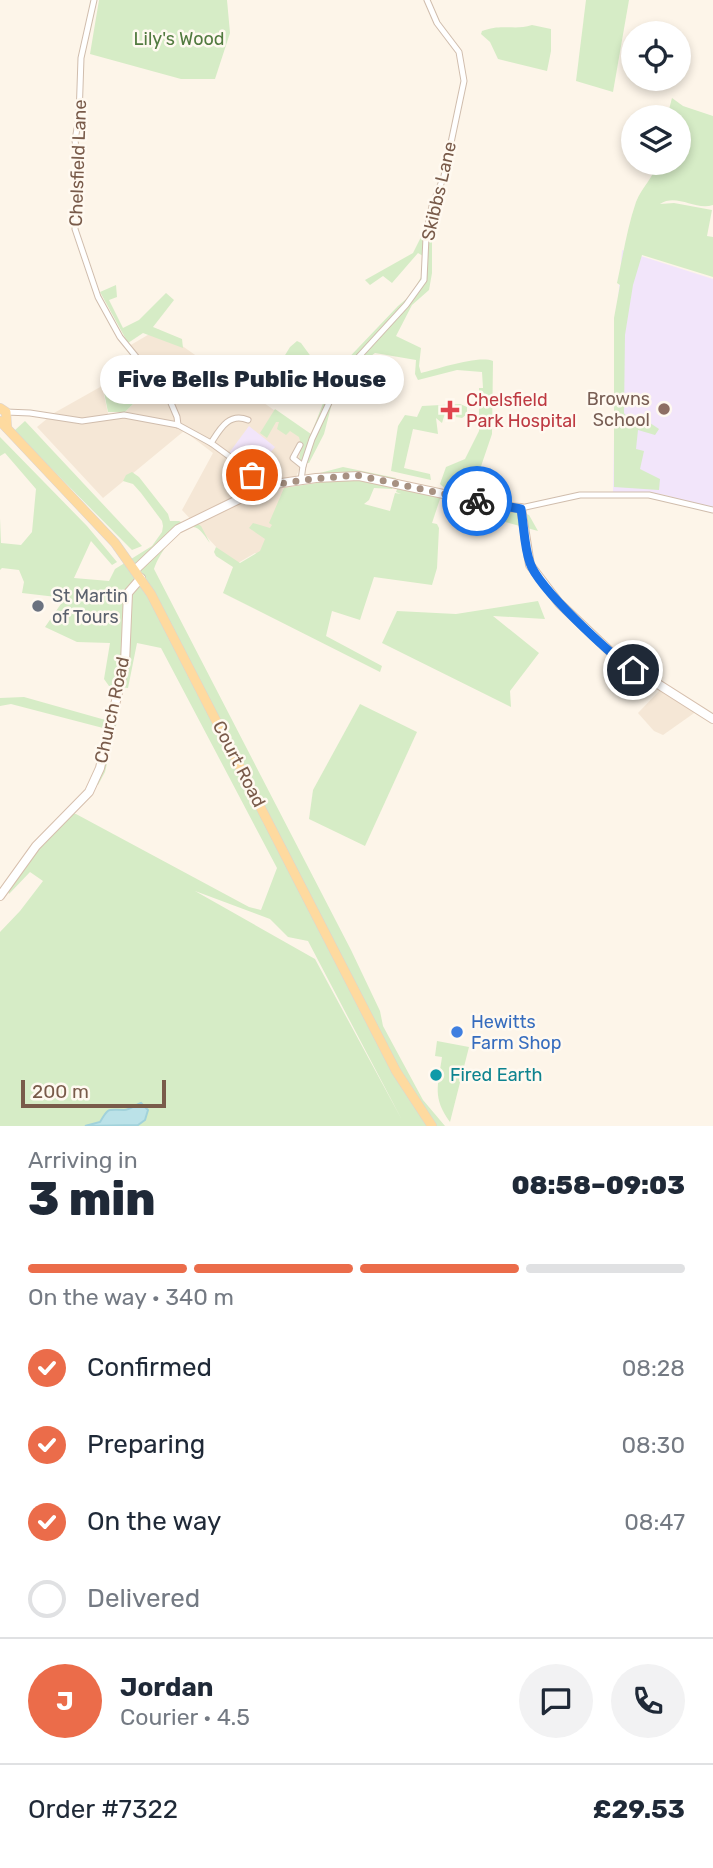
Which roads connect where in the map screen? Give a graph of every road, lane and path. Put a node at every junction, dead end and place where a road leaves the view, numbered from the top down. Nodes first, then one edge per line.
1 (94, 0) edge
2 (427, 0) edge
3 (2, 415) edge
4 (248, 420) dead end
5 (178, 425) junction
6 (211, 443) junction
7 (300, 445) dead end
8 (303, 466) junction
9 (301, 480) junction
10 (261, 487) junction
11 (521, 509) junction
12 (713, 510) edge
13 (138, 574) junction
14 (713, 719) edge
15 (0, 896) edge
16 (432, 1126) edge

1 - 5 street, Chelsfield Lane
2 - 8 street, Skibbs Lane
3 - 5 street
3 - 13 main road, Court Road
4 - 6 street
5 - 6 street
6 - 10 street
7 - 8 street
8 - 9 street, Skibbs Lane
9 - 10 street, Church Road
9 - 11 street, Church Road
10 - 13 street, Church Road
11 - 12 street
11 - 14 street
13 - 15 street, Church Road
13 - 16 main road, Court Road

